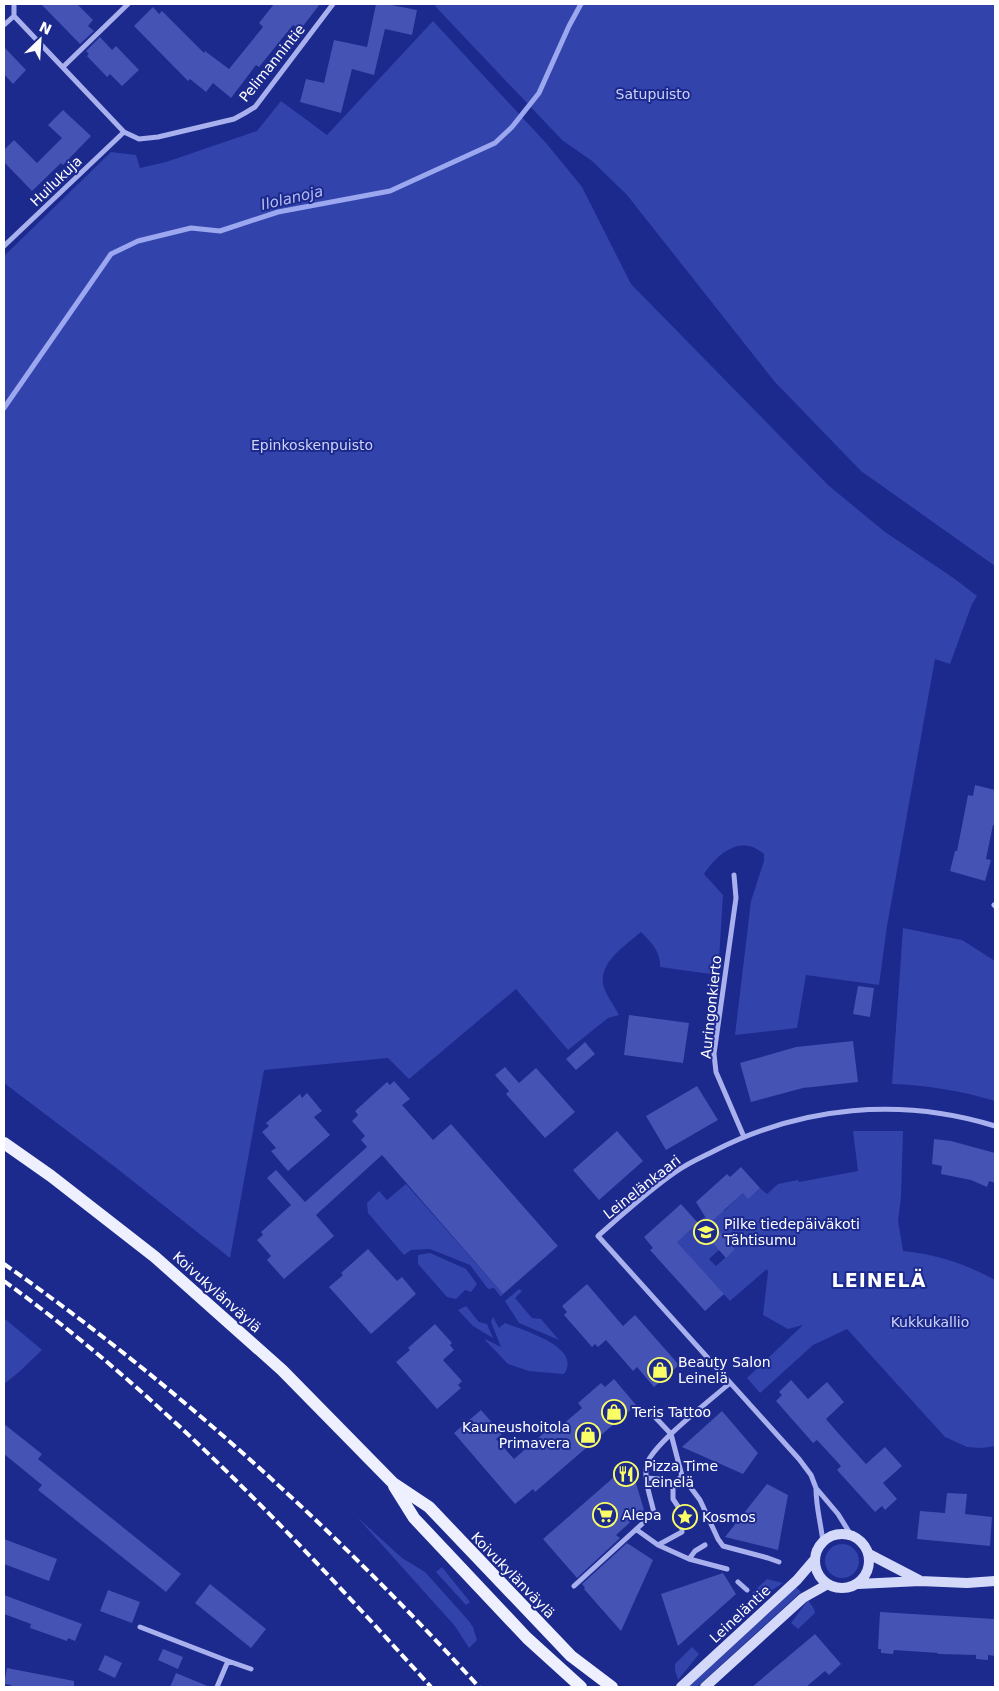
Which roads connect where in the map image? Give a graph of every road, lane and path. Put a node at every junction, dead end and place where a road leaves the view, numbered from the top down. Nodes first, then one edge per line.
1 (14, 4) edge
2 (128, 4) edge
3 (333, 4) edge
4 (14, 16) junction
5 (4, 25) edge
6 (63, 67) junction
7 (124, 132) junction
8 (4, 246) edge
9 (734, 875) dead end
10 (995, 1126) edge
11 (744, 1137) junction
12 (4, 1142) edge
13 (730, 1383) junction
14 (654, 1416) dead end
15 (670, 1434) junction
16 (682, 1476) junction
17 (646, 1478) junction
18 (393, 1483) junction
19 (673, 1484) junction
20 (816, 1488) junction
21 (637, 1530) junction
22 (850, 1535) junction
23 (718, 1539) junction
24 (712, 1542) dead end
25 (823, 1542) junction
26 (658, 1545) junction
27 (705, 1545) dead end
28 (869, 1554) junction
29 (689, 1559) junction
30 (815, 1559) junction
31 (779, 1562) dead end
32 (727, 1569) dead end
33 (920, 1580) junction
34 (995, 1581) edge
35 (738, 1582) dead end
36 (828, 1584) junction
37 (858, 1584) junction
38 (574, 1586) dead end
39 (747, 1590) dead end
40 (140, 1627) dead end
41 (228, 1661) junction
42 (251, 1669) dead end
43 (217, 1687) edge
44 (581, 1687) edge
45 (612, 1687) edge
46 (681, 1687) edge
47 (705, 1687) edge

1 - 4 street
2 - 6 street
3 - 7 street, Pelimannintie
4 - 5 street
4 - 6 street
6 - 7 street
7 - 8 street, Huilukuja
9 - 11 street, Auringonkierto
10 - 11 street, Leinelänkaari
11 - 13 street, Leinelänkaari
12 - 18 main road, Koivukylänväylä
13 - 15 street
13 - 20 street, Leinelänkaari
14 - 15 street
15 - 16 street
15 - 17 street
16 - 19 street
16 - 23 street
17 - 19 street
17 - 21 street
18 - 44 main road, Koivukylänväylä
18 - 45 main road, Koivukylänväylä
19 - 26 street
20 - 22 street, Leinelänkaari
20 - 25 street, Leinelänkaari
21 - 26 street
21 - 38 street
22 - 25 main road
22 - 28 main road
23 - 24 street
23 - 31 street
25 - 30 main road
26 - 29 street
27 - 29 street
28 - 33 main road
28 - 37 main road
29 - 32 street
30 - 36 main road
30 - 46 main road, Leineläntie
33 - 34 main road
33 - 37 main road
35 - 39 street
36 - 37 main road
36 - 47 main road
40 - 41 street
41 - 42 street
41 - 43 street

